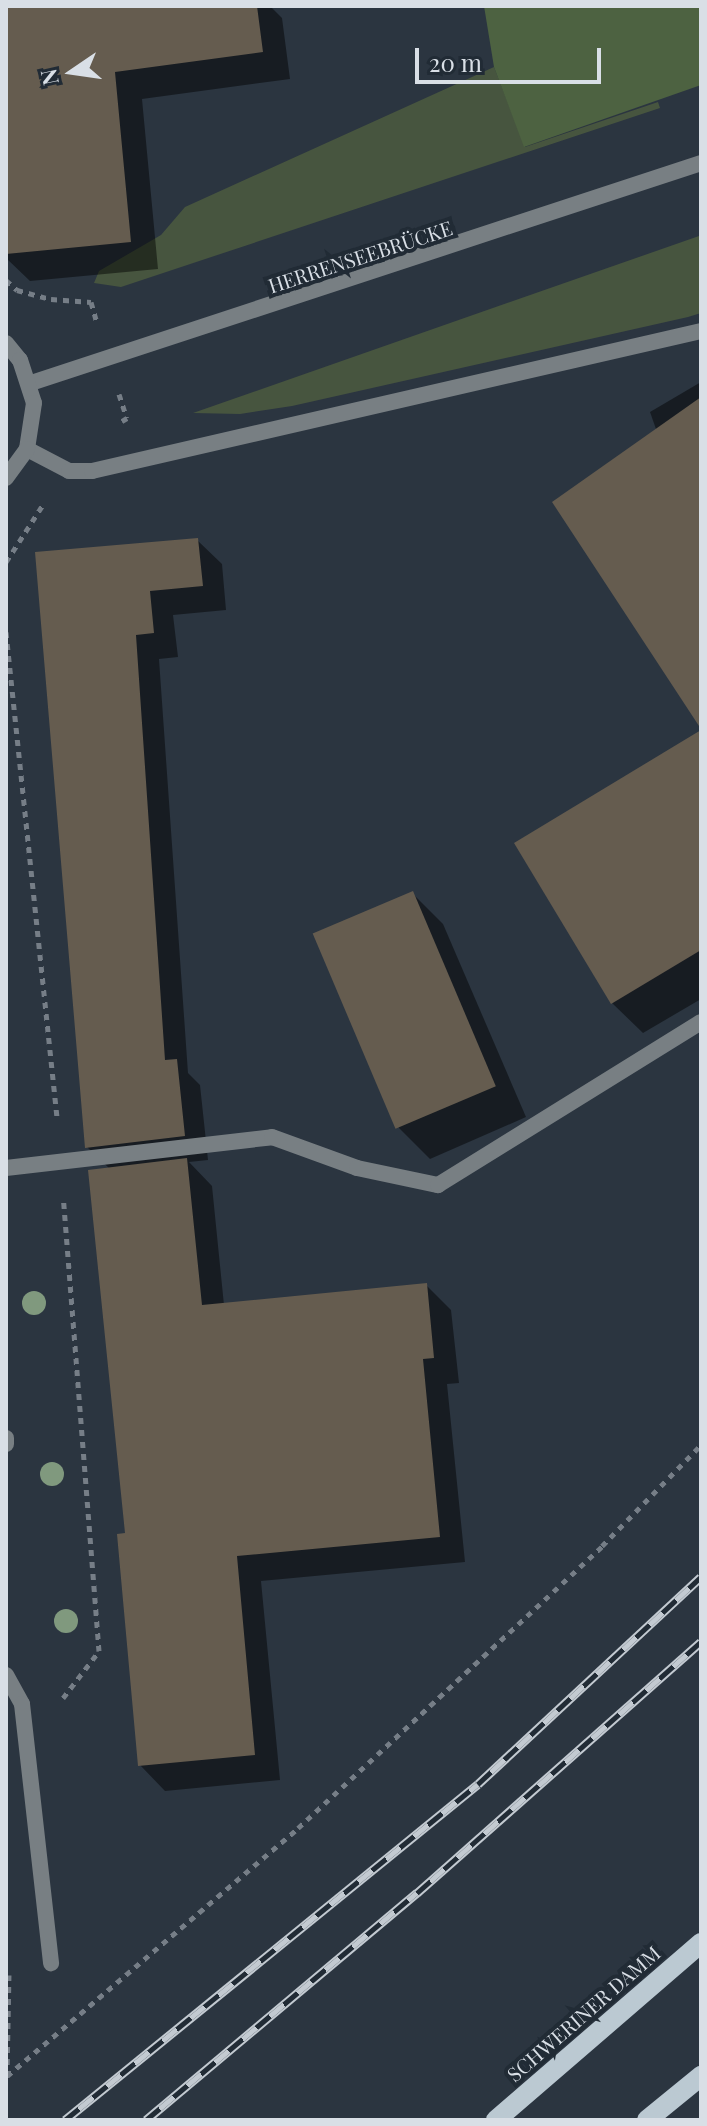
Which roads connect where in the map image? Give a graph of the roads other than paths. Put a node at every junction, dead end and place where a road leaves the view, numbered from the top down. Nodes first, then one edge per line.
1 (701, 163) edge
2 (701, 331) edge
3 (6, 343) edge
4 (31, 383) junction
5 (27, 449) junction
6 (6, 478) edge
7 (701, 1022) edge
8 (6, 1168) edge
9 (6, 1675) edge
10 (701, 1943) edge
11 (51, 1963) dead end
12 (701, 2076) edge
13 (496, 2120) edge
14 (647, 2120) edge

1 - 4 street, HERRENSEEBRÜCKE
2 - 5 street
3 - 4 street
4 - 5 street
5 - 6 street
7 - 8 street
9 - 11 street
10 - 13 main road, SCHWERINER DAMM
12 - 14 main road

